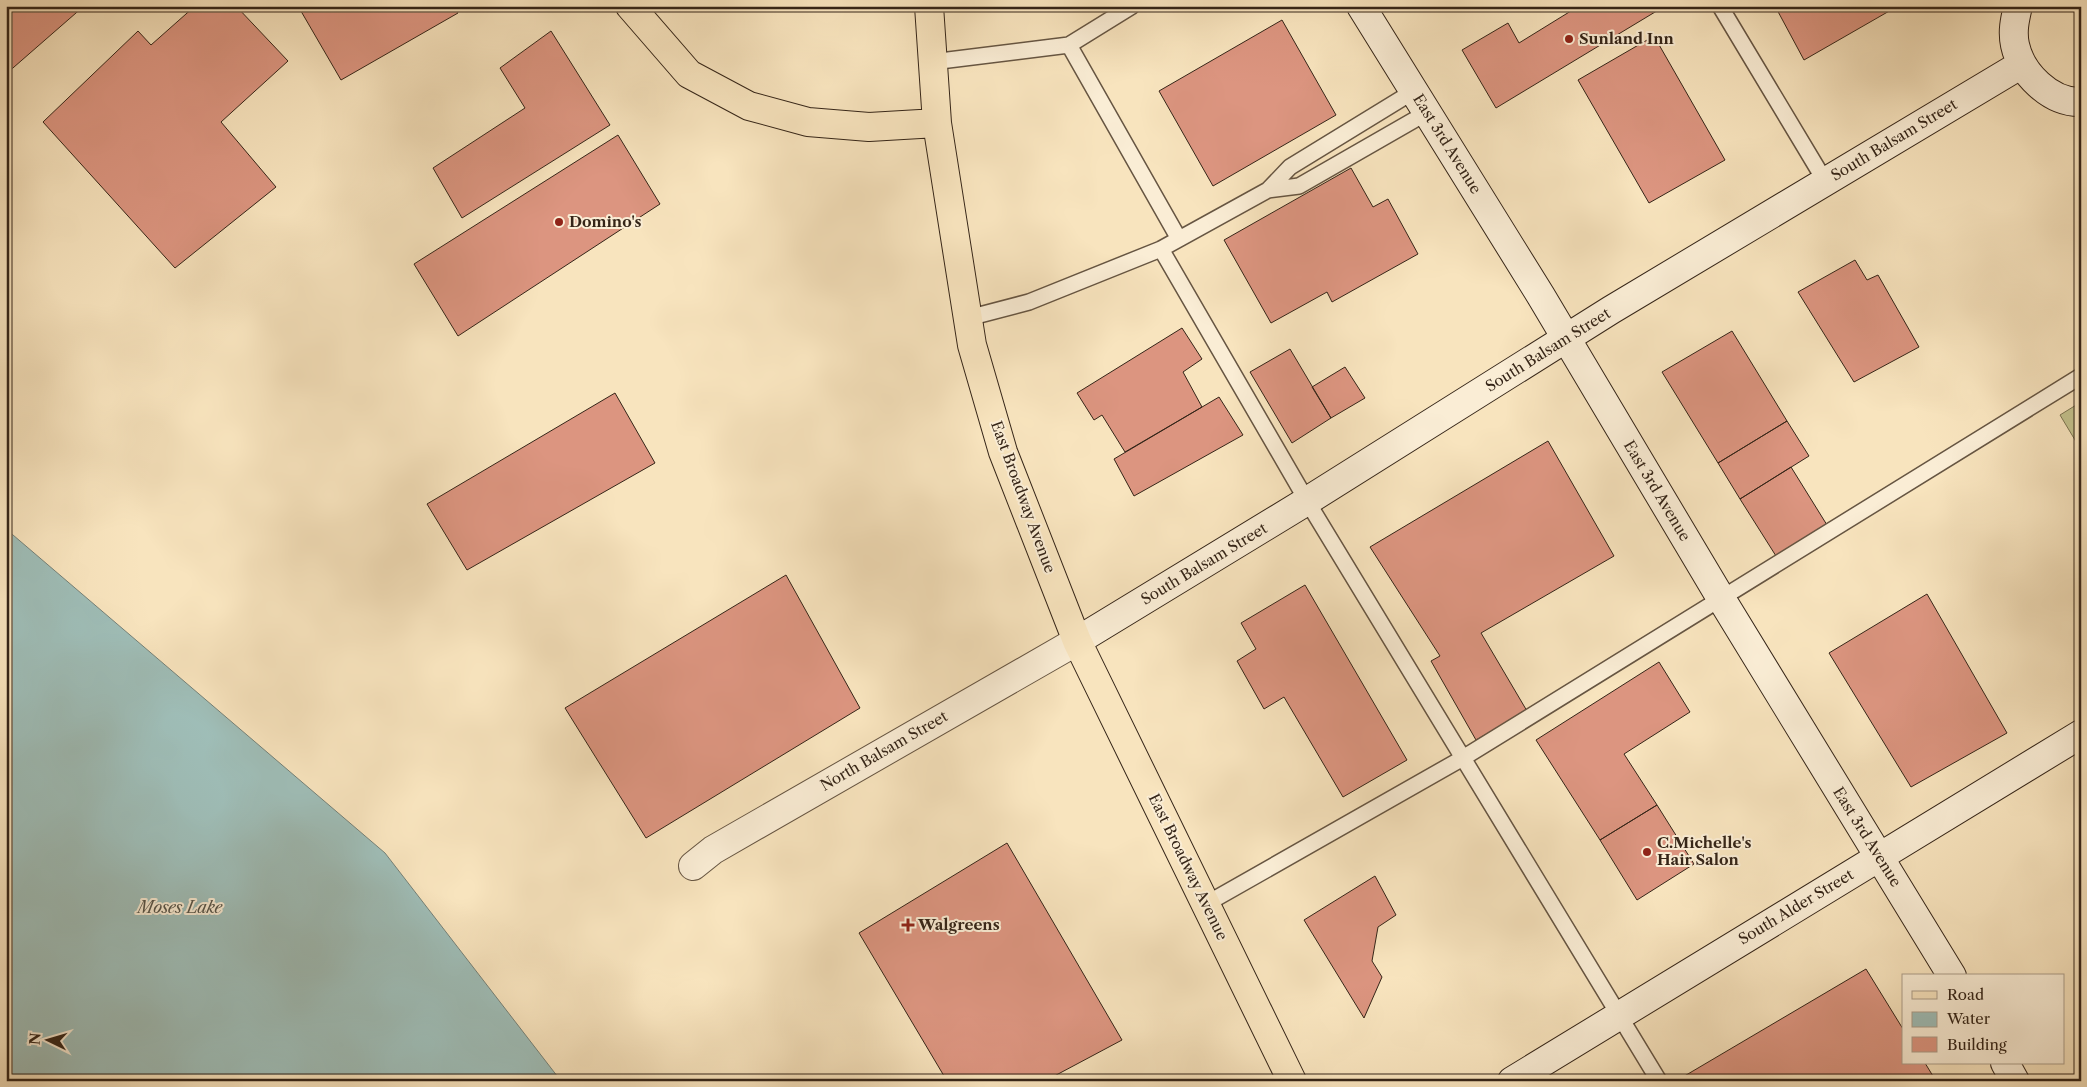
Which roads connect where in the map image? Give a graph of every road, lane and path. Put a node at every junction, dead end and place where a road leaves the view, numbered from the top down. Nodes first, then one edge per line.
1 (630, 6) edge
2 (929, 6) edge
3 (1132, 6) edge
4 (1361, 6) edge
5 (1720, 6) edge
6 (2018, 6) edge
7 (1069, 45) junction
8 (932, 62) junction
9 (2022, 64) junction
10 (1421, 101) junction
11 (2081, 102) edge
12 (936, 123) junction
13 (1825, 181) junction
14 (1268, 190) junction
15 (1179, 239) junction
16 (1161, 249) junction
17 (968, 318) junction
18 (1566, 338) junction
19 (2081, 376) edge
20 (1307, 502) junction
21 (1722, 600) junction
22 (1077, 641) junction
23 (2081, 734) edge
24 (1463, 758) junction
25 (1879, 857) junction
26 (693, 866) dead end
27 (1206, 904) junction
28 (1951, 974) edge
29 (1618, 1014) junction
30 (2006, 1064) edge
31 (1292, 1081) edge
32 (1512, 1081) edge
33 (1659, 1081) edge
34 (2015, 1081) edge

1 - 12 main road
2 - 8 main road, East Broadway Avenue
3 - 7 lane
4 - 10 main road, East 3rd Avenue
5 - 13 lane
6 - 9 main road
7 - 8 lane
7 - 15 lane
8 - 12 main road, East Broadway Avenue
9 - 11 main road
9 - 13 main road, South Balsam Street
10 - 14 lane
10 - 14 lane
10 - 18 main road, East 3rd Avenue
12 - 17 main road, East Broadway Avenue
13 - 18 main road, South Balsam Street
14 - 15 lane
15 - 16 lane
16 - 17 lane
16 - 20 lane
17 - 22 main road, East Broadway Avenue
18 - 20 main road, South Balsam Street
18 - 21 main road, East 3rd Avenue
19 - 21 lane
20 - 22 main road, South Balsam Street
20 - 24 lane
21 - 24 lane
21 - 25 main road, East 3rd Avenue
22 - 26 main road, North Balsam Street
22 - 27 main road, East Broadway Avenue
23 - 25 main road, South Alder Street
24 - 27 lane
24 - 29 lane
25 - 28 main road, East 3rd Avenue
25 - 29 main road, South Alder Street
27 - 31 main road, East Broadway Avenue
29 - 32 main road, South Alder Street
29 - 33 lane
30 - 34 main road

